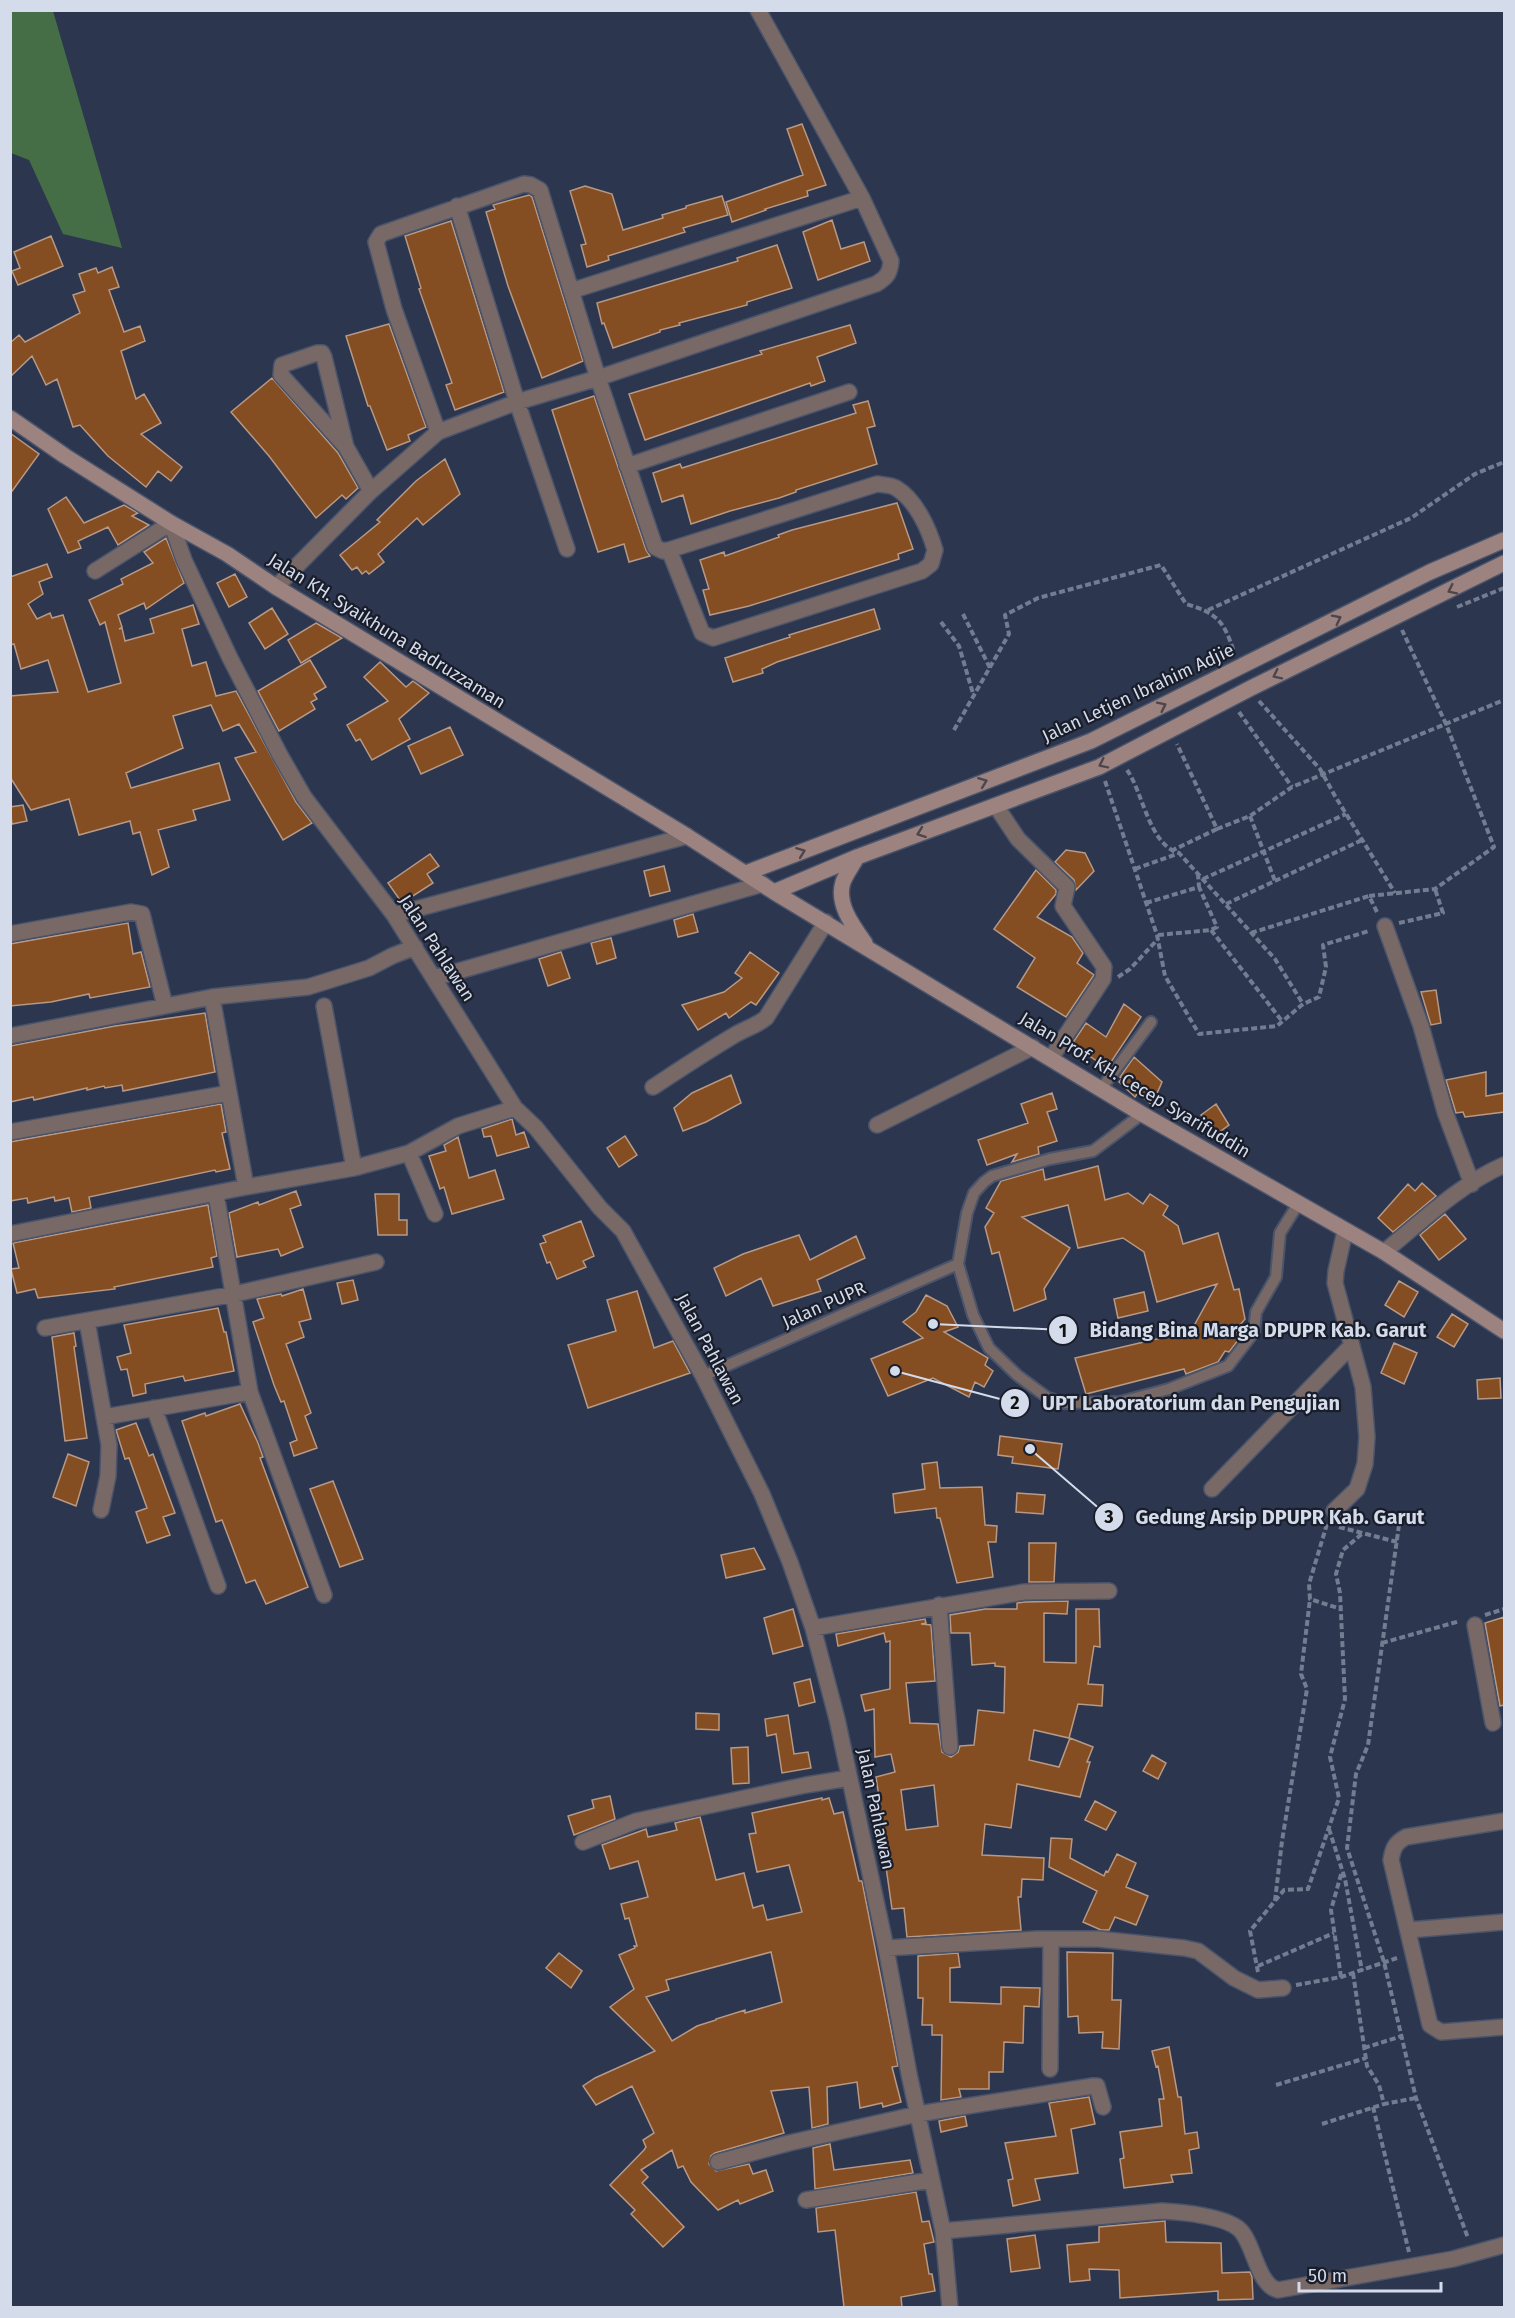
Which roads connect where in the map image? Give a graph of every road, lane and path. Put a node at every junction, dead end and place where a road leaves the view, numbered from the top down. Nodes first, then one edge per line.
1 (758, 10) edge
2 (862, 198) junction
3 (457, 206) junction
4 (571, 291) junction
5 (598, 378) junction
6 (849, 392) dead end
7 (517, 402) junction
8 (10, 418) edge
9 (438, 432) junction
10 (346, 447) junction
11 (1504, 462) edge
12 (627, 466) junction
13 (371, 491) junction
14 (171, 523) junction
15 (1504, 540) edge
16 (567, 549) dead end
17 (669, 550) junction
18 (1504, 563) edge
19 (95, 571) dead end
20 (276, 587) junction
21 (1208, 610) junction
22 (963, 614) dead end
23 (941, 622) dead end
24 (1401, 629) dead end
25 (1232, 644) dead end
26 (990, 668) junction
27 (1251, 688) junction
28 (974, 697) junction
29 (1230, 699) junction
30 (1504, 700) edge
31 (1446, 724) junction
32 (954, 730) dead end
33 (1170, 730) junction
34 (1119, 756) junction
35 (1099, 767) junction
36 (1323, 774) junction
37 (1292, 787) junction
38 (996, 806) junction
39 (1346, 814) junction
40 (1250, 816) junction
41 (1217, 829) junction
42 (687, 836) junction
43 (1362, 840) junction
44 (1170, 851) junction
45 (1264, 851) junction
46 (1179, 853) junction
47 (857, 857) junction
48 (1135, 869) junction
49 (746, 873) junction
50 (1198, 873) junction
51 (1203, 879) junction
52 (1275, 881) junction
53 (1199, 887) junction
54 (768, 888) junction
55 (1435, 889) junction
56 (1395, 893) junction
57 (1369, 896) junction
58 (1146, 903) junction
59 (1226, 904) junction
60 (394, 915) junction
61 (826, 922) junction
62 (1385, 927) junction
63 (1211, 930) junction
64 (1251, 933) junction
65 (10, 934) edge
66 (1158, 936) junction
67 (868, 947) junction
68 (415, 948) junction
69 (434, 978) junction
70 (1092, 996) junction
71 (213, 997) junction
72 (1303, 1004) junction
73 (165, 1006) junction
74 (324, 1006) dead end
75 (1283, 1021) junction
76 (1151, 1022) dead end
77 (10, 1036) edge
78 (1033, 1047) junction
79 (1051, 1058) junction
80 (653, 1087) dead end
81 (1101, 1089) junction
82 (229, 1093) junction
83 (515, 1108) junction
84 (1142, 1114) junction
85 (877, 1125) dead end
86 (10, 1132) edge
87 (409, 1153) junction
88 (1504, 1165) edge
89 (354, 1168) junction
90 (1472, 1184) junction
91 (246, 1187) junction
92 (216, 1194) junction
93 (1298, 1204) junction
94 (435, 1214) dead end
95 (1345, 1231) junction
96 (10, 1234) edge
97 (1384, 1252) junction
98 (376, 1262) dead end
99 (958, 1264) junction
100 (235, 1294) junction
101 (87, 1321) junction
102 (45, 1328) dead end
103 (1504, 1331) edge
104 (1352, 1346) junction
105 (702, 1376) junction
106 (250, 1392) junction
107 (154, 1408) junction
108 (104, 1417) junction
109 (1212, 1489) dead end
110 (101, 1510) dead end
111 (1334, 1511) dead end
112 (1363, 1533) junction
113 (1397, 1542) dead end
114 (218, 1586) dead end
115 (1109, 1591) dead end
116 (324, 1595) dead end
117 (1310, 1599) junction
118 (939, 1605) junction
119 (1341, 1609) junction
120 (1504, 1609) edge
121 (1476, 1620) junction
122 (813, 1629) junction
123 (1382, 1643) dead end
124 (1494, 1723) edge
125 (950, 1747) dead end
126 (849, 1778) junction
127 (1504, 1821) edge
128 (1328, 1828) junction
129 (582, 1842) dead end
130 (1342, 1870) junction
131 (1275, 1901) junction
132 (1504, 1922) edge
133 (1409, 1930) junction
134 (1334, 1933) junction
135 (1051, 1939) junction
136 (886, 1948) junction
137 (1397, 1958) dead end
138 (1257, 1966) junction
139 (1362, 1971) junction
140 (1353, 1973) junction
141 (1341, 1977) junction
142 (1283, 1988) joint
143 (1258, 1990) junction
144 (1504, 2027) edge
145 (1402, 2036) dead end
146 (1364, 2048) junction
147 (1366, 2058) junction
148 (1050, 2069) dead end
149 (1276, 2085) dead end
150 (1416, 2098) dead end
151 (1384, 2104) junction
152 (1103, 2107) dead end
153 (1372, 2108) junction
154 (918, 2114) junction
155 (1322, 2124) dead end
156 (718, 2162) dead end
157 (931, 2180) junction
158 (806, 2200) dead end
159 (943, 2231) junction
160 (1504, 2245) edge
161 (1413, 2267) junction
162 (950, 2307) edge

1 - 2 street
2 - 4 street
2 - 5 street
3 - 4 street
3 - 7 street
3 - 9 street
4 - 5 street
5 - 7 street
5 - 12 street
6 - 12 street
7 - 9 street
7 - 16 street
8 - 14 main road, Jalan KH. Syaikhuna Badruzzaman
9 - 13 street
10 - 10 street
10 - 13 street
11 - 21 path
12 - 17 street
13 - 20 street
14 - 19 street
14 - 20 main road, Jalan KH. Syaikhuna Badruzzaman
14 - 60 street, Jalan Pahlawan
49 -> 15 main road, Jalan Letjen Ibrahim Adjie
17 - 17 street
18 -> 27 main road
20 - 42 main road, Jalan KH. Syaikhuna Badruzzaman
21 - 25 path
21 - 26 path
22 - 26 path
23 - 28 path
24 - 31 path
26 - 28 path
27 - 29 main road
27 - 36 path
28 - 32 path
29 - 33 main road
29 - 37 path
30 - 31 path
31 - 36 path
31 - 55 path
33 - 34 main road
33 - 41 path
34 -> 35 main road
34 - 44 path
35 - 38 main road
35 - 48 path
36 - 37 path
36 - 39 path
37 - 40 path
38 -> 47 main road
38 - 70 street
39 - 43 path
39 - 45 path
40 - 41 path
40 - 45 path
41 - 44 path
42 - 49 main road, Jalan KH. Syaikhuna Badruzzaman
42 - 60 street
43 - 52 path
43 - 56 path
44 - 46 path
45 - 51 path
45 - 52 path
46 - 48 path
46 - 50 path
47 - 54 main road
47 - 67 main road
48 - 58 path
49 - 54 main road, Jalan Prof. KH. Cecep Syarifuddin
50 - 51 path
50 - 53 path
51 - 59 path
52 - 59 path
53 - 58 path
53 - 63 path
54 - 61 main road, Jalan Prof. KH. Cecep Syarifuddin
54 - 69 street
55 - 56 path
55 - 62 path
56 - 57 path
57 - 62 path
57 - 64 path
58 - 66 path
59 - 64 path
60 - 68 street, Jalan Pahlawan
61 - 67 main road, Jalan Prof. KH. Cecep Syarifuddin
61 - 80 street
62 - 72 path
62 - 90 street
63 - 66 path
63 - 75 path
64 - 72 path
65 - 73 street
66 - 70 path
66 - 75 path
67 - 78 main road, Jalan Prof. KH. Cecep Syarifuddin
68 - 69 street, Jalan Pahlawan
68 - 71 street
69 - 83 street, Jalan Pahlawan
70 - 79 street
71 - 73 street
71 - 82 street
72 - 75 path
73 - 77 street
74 - 89 street
76 - 81 lane
78 - 79 main road, Jalan Prof. KH. Cecep Syarifuddin
78 - 85 street
79 - 81 main road, Jalan Prof. KH. Cecep Syarifuddin
81 - 84 main road, Jalan Prof. KH. Cecep Syarifuddin
82 - 86 street
82 - 91 street
83 - 87 street
83 - 105 street, Jalan Pahlawan
84 - 93 main road, Jalan Prof. KH. Cecep Syarifuddin
84 - 99 lane
87 - 89 street
87 - 94 street
88 - 90 street
89 - 91 street
90 - 97 street
91 - 92 street
92 - 96 street
92 - 100 street
93 - 95 main road, Jalan Prof. KH. Cecep Syarifuddin
93 - 99 lane
95 - 97 main road, Jalan Prof. KH. Cecep Syarifuddin
95 - 104 street
97 - 103 main road, Jalan Prof. KH. Cecep Syarifuddin
98 - 100 street
99 - 105 lane, Jalan PUPR
100 - 101 street
100 - 106 street
101 - 102 street
101 - 108 street
104 - 109 street
104 - 111 street
105 - 122 street, Jalan Pahlawan
106 - 107 street
106 - 116 street
107 - 108 street
107 - 114 street
108 - 110 street
112 - 113 path
112 - 117 path
112 - 119 path
115 - 118 street
117 - 119 path
117 - 131 path
118 - 122 street
118 - 125 street
119 - 128 path
120 - 121 path
121 - 123 path
121 - 124 street
122 - 126 street, Jalan Pahlawan
126 - 129 street
126 - 136 street, Jalan Pahlawan
127 - 133 street
128 - 130 path
128 - 131 path
130 - 134 path
130 - 139 path
131 - 138 path
132 - 133 street
133 - 144 street
134 - 138 path
134 - 141 path
135 - 136 street
135 - 143 street
135 - 148 street
136 - 154 street, Jalan Pahlawan
137 - 139 path
138 - 143 path
139 - 140 path
140 - 141 path
140 - 146 path
141 - 142 path
142 - 143 street
145 - 146 path
146 - 147 path
147 - 149 path
147 - 151 path
150 - 151 path
151 - 153 path
152 - 154 street
153 - 155 path
153 - 161 path
154 - 156 street
154 - 157 street, Jalan Pahlawan
157 - 158 street
157 - 159 street, Jalan Pahlawan
159 - 161 street
159 - 162 street, Jalan Pahlawan
160 - 161 street

